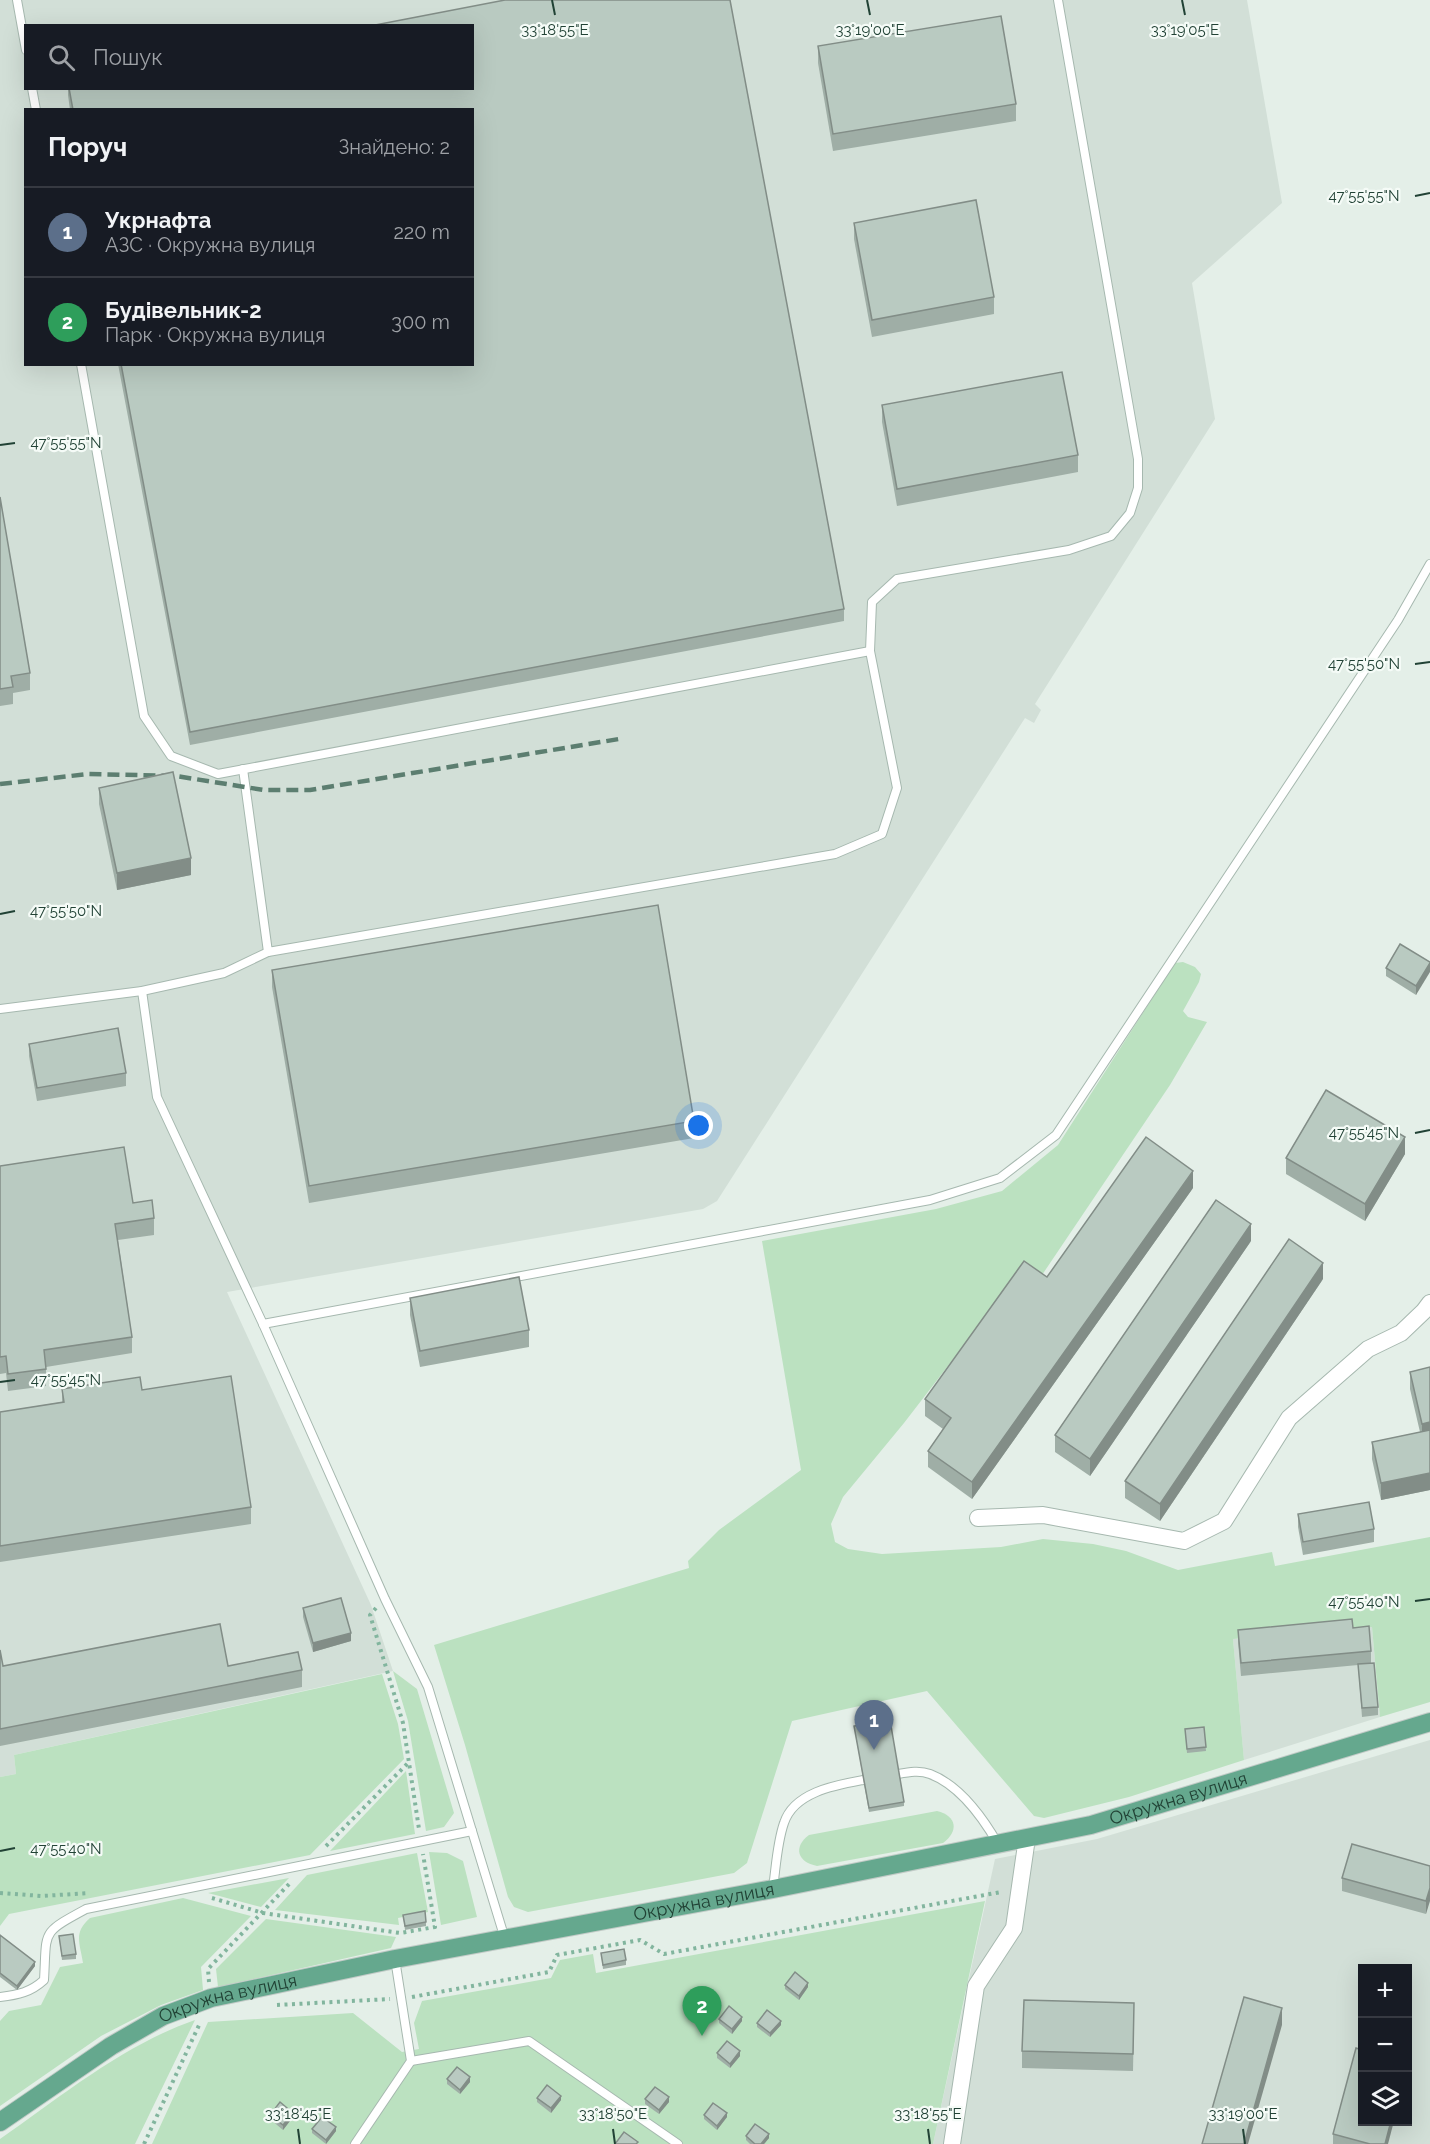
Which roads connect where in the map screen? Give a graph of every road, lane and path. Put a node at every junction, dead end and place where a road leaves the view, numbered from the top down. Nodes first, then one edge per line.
1 (17, 0) edge
2 (1058, 0) edge
3 (24, 39) edge
4 (32, 90) edge
5 (36, 108) edge
6 (81, 366) edge
7 (1430, 564) edge
8 (870, 651) junction
9 (243, 769) junction
10 (268, 952) junction
11 (142, 991) junction
12 (0, 1009) edge
13 (1430, 1303) edge
14 (263, 1324) junction
15 (978, 1518) dead end
16 (385, 1599) junction
17 (1430, 1722) edge
18 (898, 1774) edge
19 (863, 1780) edge
20 (472, 1831) junction
21 (1027, 1839) junction
22 (421, 1841) junction
23 (998, 1845) junction
24 (183, 1889) junction
25 (773, 1889) junction
26 (1019, 1889) junction
27 (98, 1892) dead end
28 (0, 1893) edge
29 (505, 1939) junction
30 (395, 1959) junction
31 (0, 1997) edge
32 (211, 1998) junction
33 (401, 1999) junction
34 (274, 2005) dead end
35 (411, 2061) junction
36 (0, 2122) edge
37 (144, 2144) edge
38 (355, 2144) edge
39 (678, 2144) edge
40 (952, 2144) edge

1 - 3 lane
2 - 8 lane
4 - 5 lane
6 - 9 lane
7 - 14 lane
8 - 9 lane
8 - 10 lane
9 - 10 lane
10 - 11 lane
11 - 12 lane
11 - 14 lane
13 - 15 street
14 - 16 lane
16 - 20 lane
16 - 22 path
17 - 21 main road, Окружна вулиця
18 - 23 lane
19 - 25 lane
20 - 22 lane
20 - 29 lane
21 - 23 main road, Окружна вулиця
21 - 26 street
22 - 24 lane
22 - 24 path
23 - 25 main road, Окружна вулиця
24 - 31 lane
25 - 29 main road, Окружна вулиця
26 - 33 path
26 - 40 street
27 - 28 path
29 - 30 main road, Окружна вулиця
30 - 32 main road, Окружна вулиця
30 - 33 lane
32 - 36 main road, Окружна вулиця
32 - 37 path
33 - 34 path
33 - 35 lane
35 - 38 lane
35 - 39 lane

